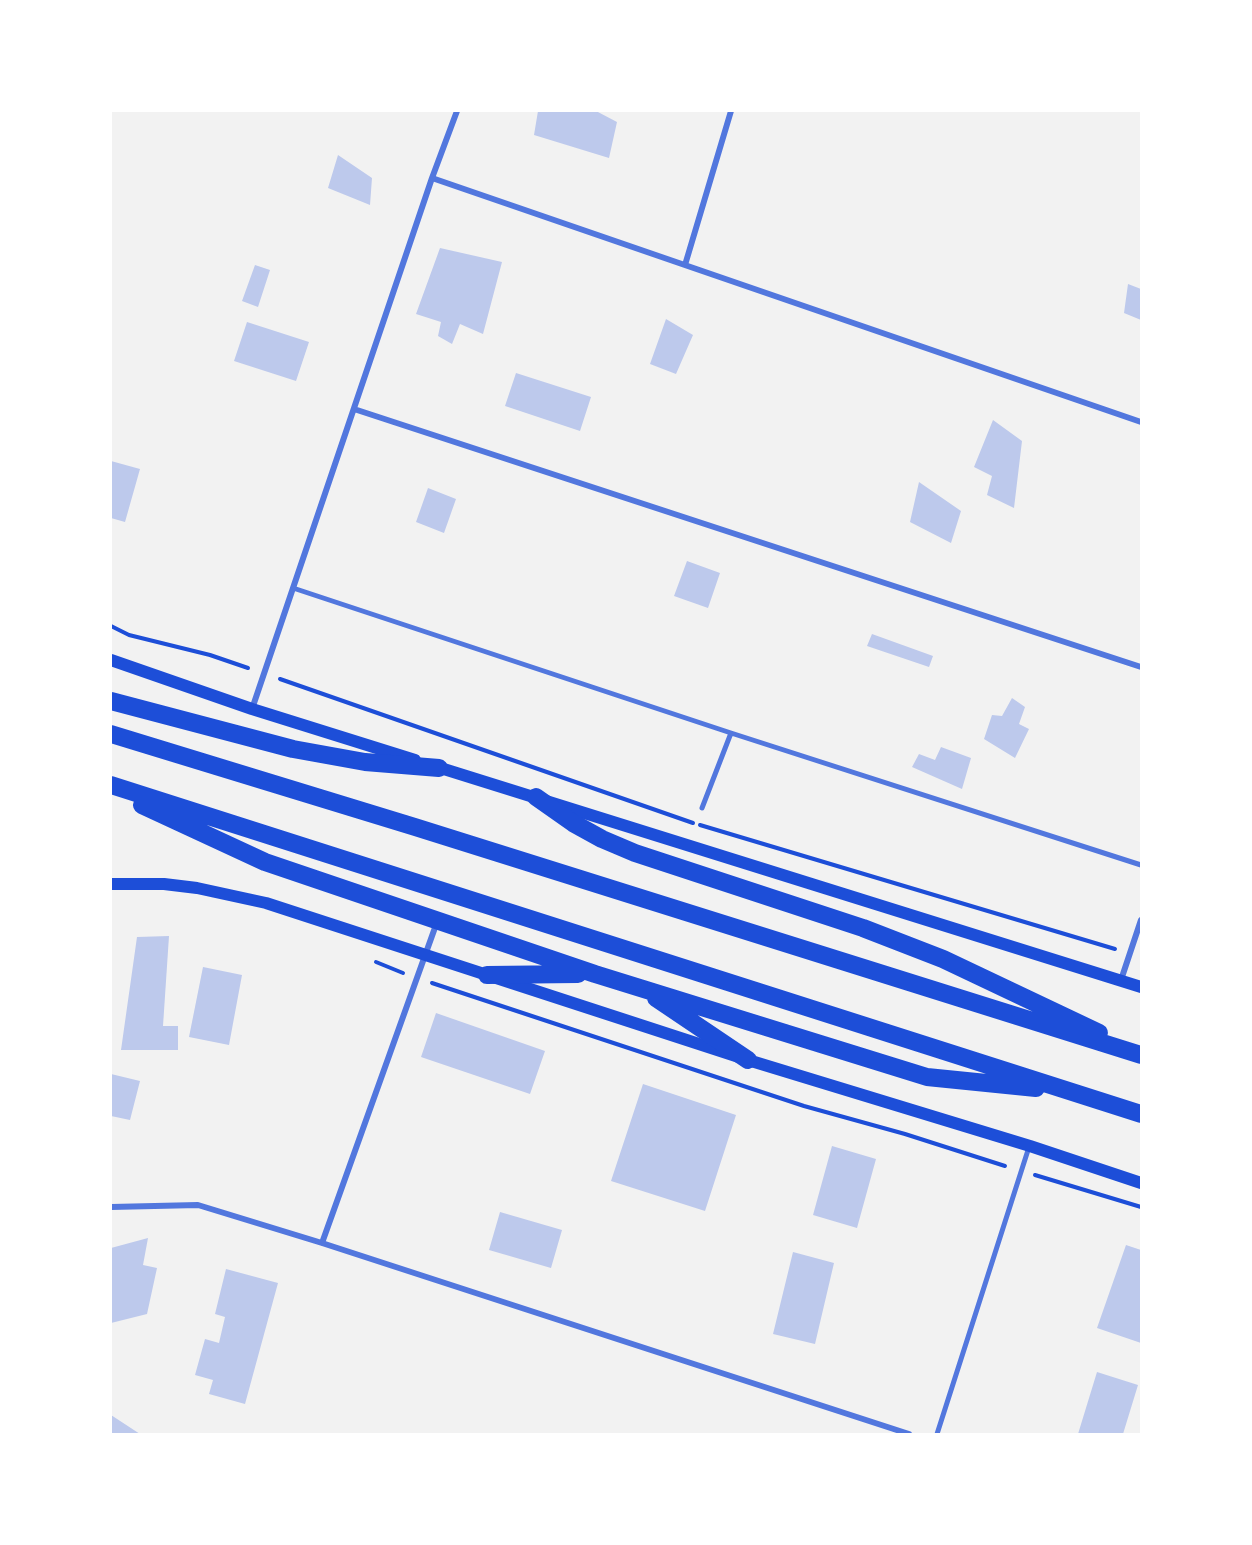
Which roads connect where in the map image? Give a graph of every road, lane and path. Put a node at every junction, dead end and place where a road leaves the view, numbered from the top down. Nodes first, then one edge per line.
1 (457, 111) edge
2 (731, 111) edge
3 (432, 178) junction
4 (685, 265) junction
5 (354, 409) junction
6 (1141, 422) edge
7 (293, 588) junction
8 (111, 626) edge
9 (111, 660) edge
10 (1141, 667) edge
11 (264, 673) junction
12 (111, 701) edge
13 (252, 709) junction
14 (731, 733) junction
15 (111, 734) edge
16 (439, 768) junction
17 (111, 785) edge
18 (111, 791) edge
19 (536, 797) junction
20 (702, 808) dead end
21 (1141, 865) edge
22 (111, 884) edge
23 (1141, 920) edge
24 (438, 921) junction
25 (1130, 953) junction
26 (424, 955) junction
27 (373, 961) dead end
28 (595, 974) junction
29 (487, 975) junction
30 (416, 978) junction
31 (1121, 980) junction
32 (1141, 987) edge
33 (642, 988) junction
34 (1141, 1055) edge
35 (748, 1060) junction
36 (1074, 1092) junction
37 (1141, 1114) edge
38 (1030, 1146) junction
39 (1021, 1171) junction
40 (1141, 1183) edge
41 (111, 1207) edge
42 (1141, 1207) edge
43 (322, 1243) junction
44 (909, 1434) edge
45 (937, 1434) edge

1 - 3 street
2 - 4 street
3 - 4 street
3 - 5 street
4 - 6 street
5 - 7 street
5 - 10 street
7 - 11 street
7 - 14 street
8 - 11 path
9 - 13 main road
11 - 13 street
11 - 25 path
12 - 16 highway
13 - 16 main road
14 - 20 street
14 - 21 street
15 - 34 highway
16 - 19 main road
17 - 36 highway
18 - 24 highway
19 - 31 main road
19 - 34 highway
22 - 26 main road
23 - 25 street
24 - 26 street
24 - 28 highway
25 - 31 street
26 - 29 main road
26 - 30 street
27 - 30 path
28 - 29 highway
28 - 33 highway
29 - 35 main road
30 - 39 path
30 - 43 street
31 - 32 main road
33 - 35 highway
33 - 36 highway
35 - 38 main road
36 - 37 highway
38 - 39 street
38 - 40 main road
39 - 42 path
39 - 45 street
41 - 43 street
43 - 44 street

